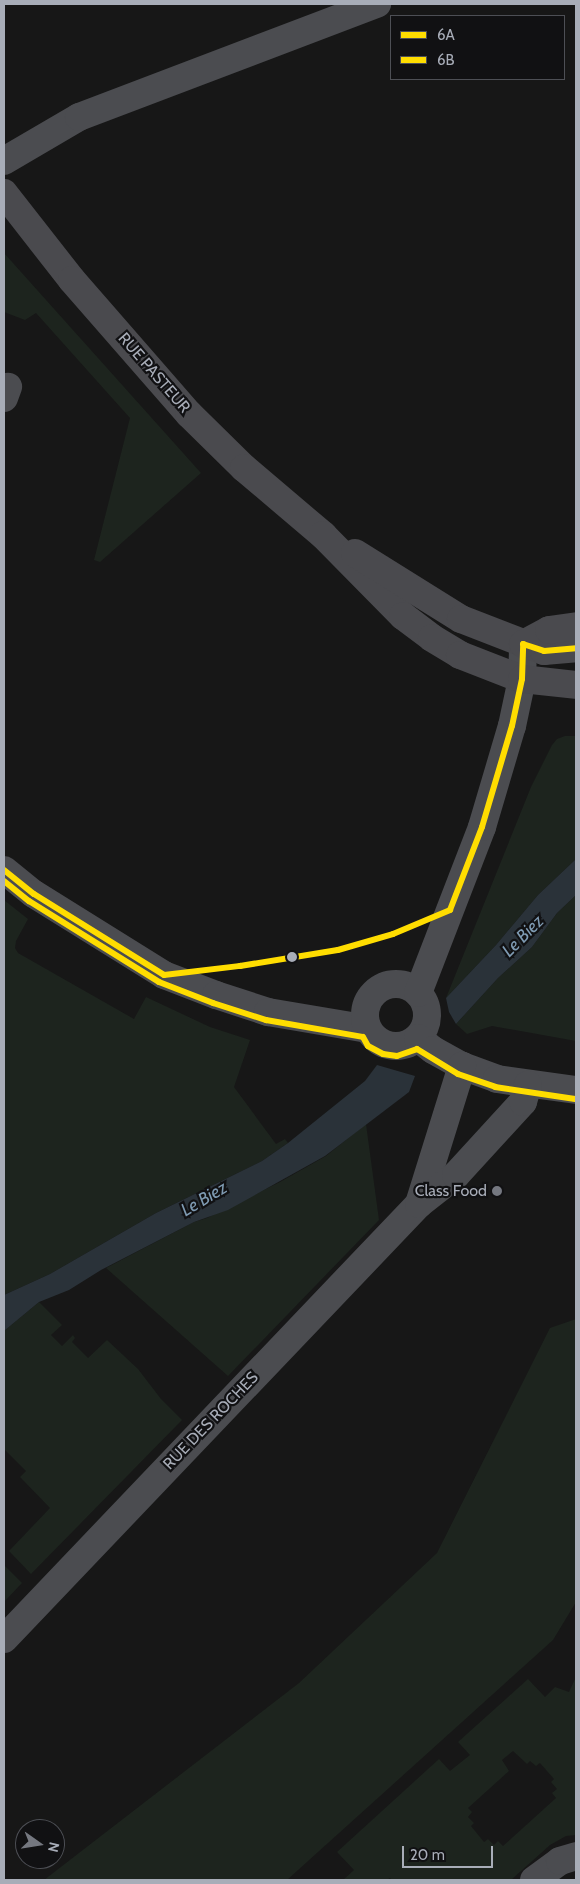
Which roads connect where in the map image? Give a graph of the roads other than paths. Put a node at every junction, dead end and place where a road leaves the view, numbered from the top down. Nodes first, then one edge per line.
1 (377, 4) edge
2 (4, 161) edge
3 (4, 193) edge
4 (323, 535) junction
5 (576, 626) edge
6 (523, 644) junction
7 (576, 648) edge
8 (522, 679) junction
9 (574, 686) edge
10 (4, 870) edge
11 (418, 993) junction
12 (368, 1029) junction
13 (418, 1038) junction
14 (462, 1066) junction
15 (528, 1085) junction
16 (576, 1090) edge
17 (418, 1204) junction
18 (4, 1639) edge
19 (576, 1856) edge
20 (534, 1880) edge

1 - 2 street
3 - 4 main road, RUE PASTEUR
4 - 6 main road, RUE PASTEUR
4 - 8 main road, RUE PASTEUR
5 - 6 main road
6 - 7 main road, RUE PASTEUR
6 - 8 street
8 - 9 main road, RUE PASTEUR
8 - 11 street
10 - 12 street
11 - 12 street
11 - 13 street
12 - 13 street
13 - 14 street
14 - 15 street
14 - 17 street, RUE DES ROCHES
15 - 16 street
15 - 17 street, RUE DES ROCHES
17 - 18 street, RUE DES ROCHES
19 - 20 street

